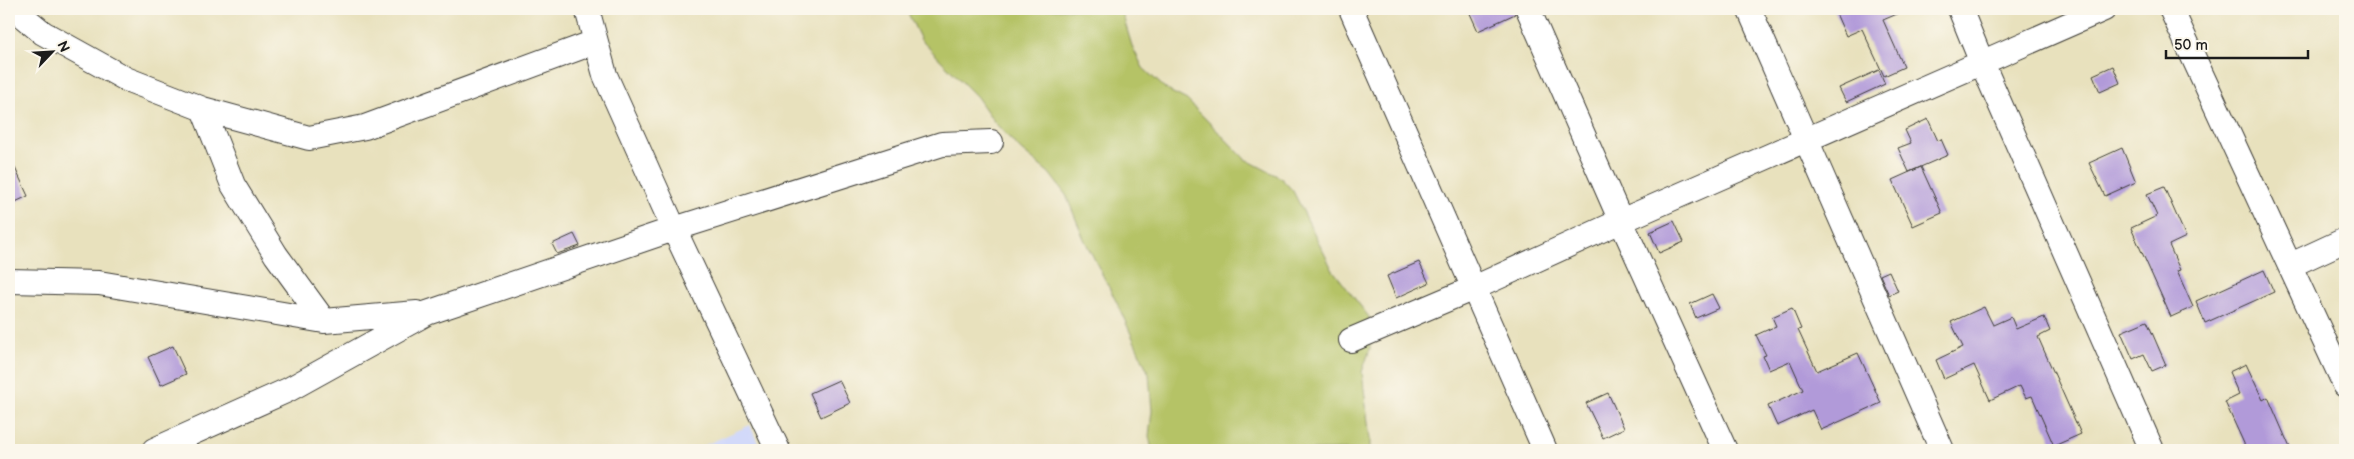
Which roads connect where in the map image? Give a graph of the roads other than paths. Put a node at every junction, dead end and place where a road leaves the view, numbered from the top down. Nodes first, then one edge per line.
1 (14, 9) edge
2 (587, 9) edge
3 (1351, 9) edge
4 (1528, 9) edge
5 (1749, 9) edge
6 (1960, 9) edge
7 (2104, 9) edge
8 (2171, 9) edge
9 (595, 42) junction
10 (1982, 63) junction
11 (203, 109) junction
12 (1806, 141) junction
13 (991, 142) dead end
14 (1621, 221) junction
15 (674, 229) junction
16 (2345, 240) edge
17 (2291, 265) junction
18 (9, 281) edge
19 (1474, 288) junction
20 (426, 313) junction
21 (324, 321) junction
22 (1351, 340) dead end
23 (2345, 385) edge
24 (1539, 448) edge
25 (154, 450) edge
26 (778, 450) edge
27 (1725, 450) edge
28 (1942, 450) edge
29 (2152, 450) edge

1 - 11 street
2 - 9 street
3 - 19 street
4 - 14 street
5 - 12 street
6 - 10 street
7 - 10 street
8 - 17 street
9 - 11 street
9 - 15 street
10 - 12 street
10 - 29 street
11 - 21 street
12 - 14 street
12 - 28 street
13 - 15 street
14 - 19 street
14 - 27 street
15 - 20 street
15 - 26 street
16 - 17 street
17 - 23 street
18 - 21 street
19 - 22 street
19 - 24 street
20 - 21 street
20 - 25 street

